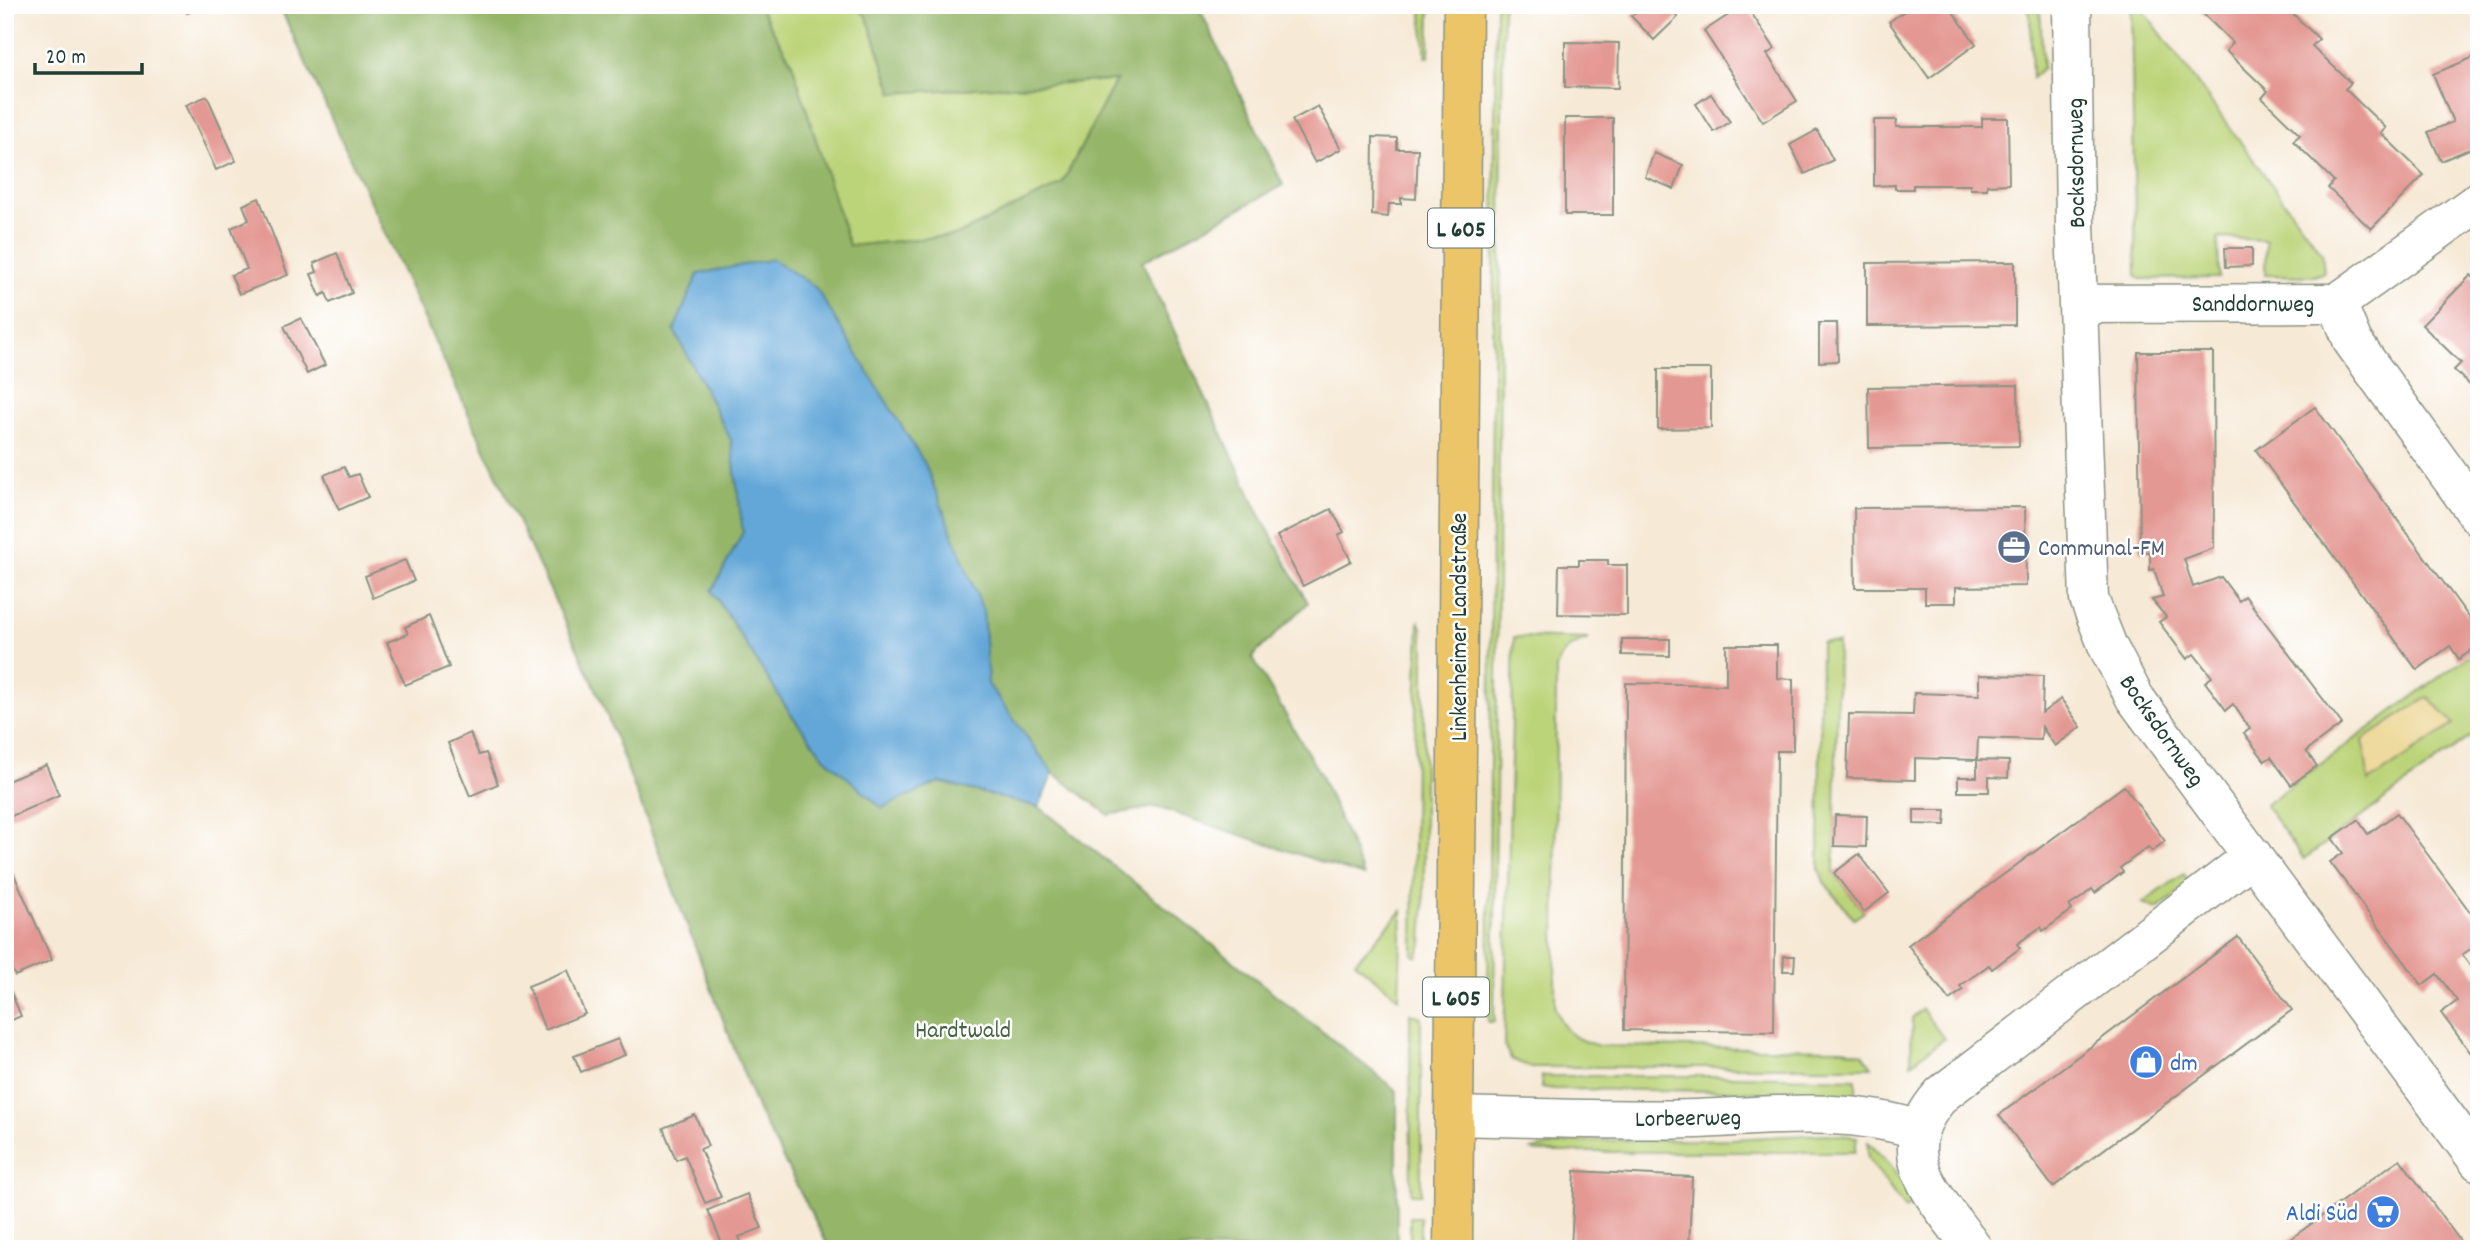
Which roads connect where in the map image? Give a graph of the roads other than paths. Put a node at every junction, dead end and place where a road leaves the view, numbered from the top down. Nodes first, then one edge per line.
1 (1463, 5) edge
2 (2072, 5) edge
3 (2479, 201) edge
4 (2337, 303) junction
5 (2080, 304) junction
6 (2479, 517) edge
7 (2253, 856) junction
8 (1454, 1116) junction
9 (1919, 1130) junction
10 (2479, 1162) edge
11 (1453, 1249) edge
12 (1973, 1249) edge

1 - 8 main road, Linkenheimer Landstraße / L 605
2 - 5 street, Bocksdornweg
3 - 4 street
4 - 5 street, Sanddornweg
4 - 6 street, Sanddornweg
5 - 7 street, Bocksdornweg
7 - 9 street
7 - 10 street, Bocksdornweg
8 - 9 street, Lorbeerweg
8 - 11 main road, Linkenheimer Landstraße / L 605
9 - 12 street

